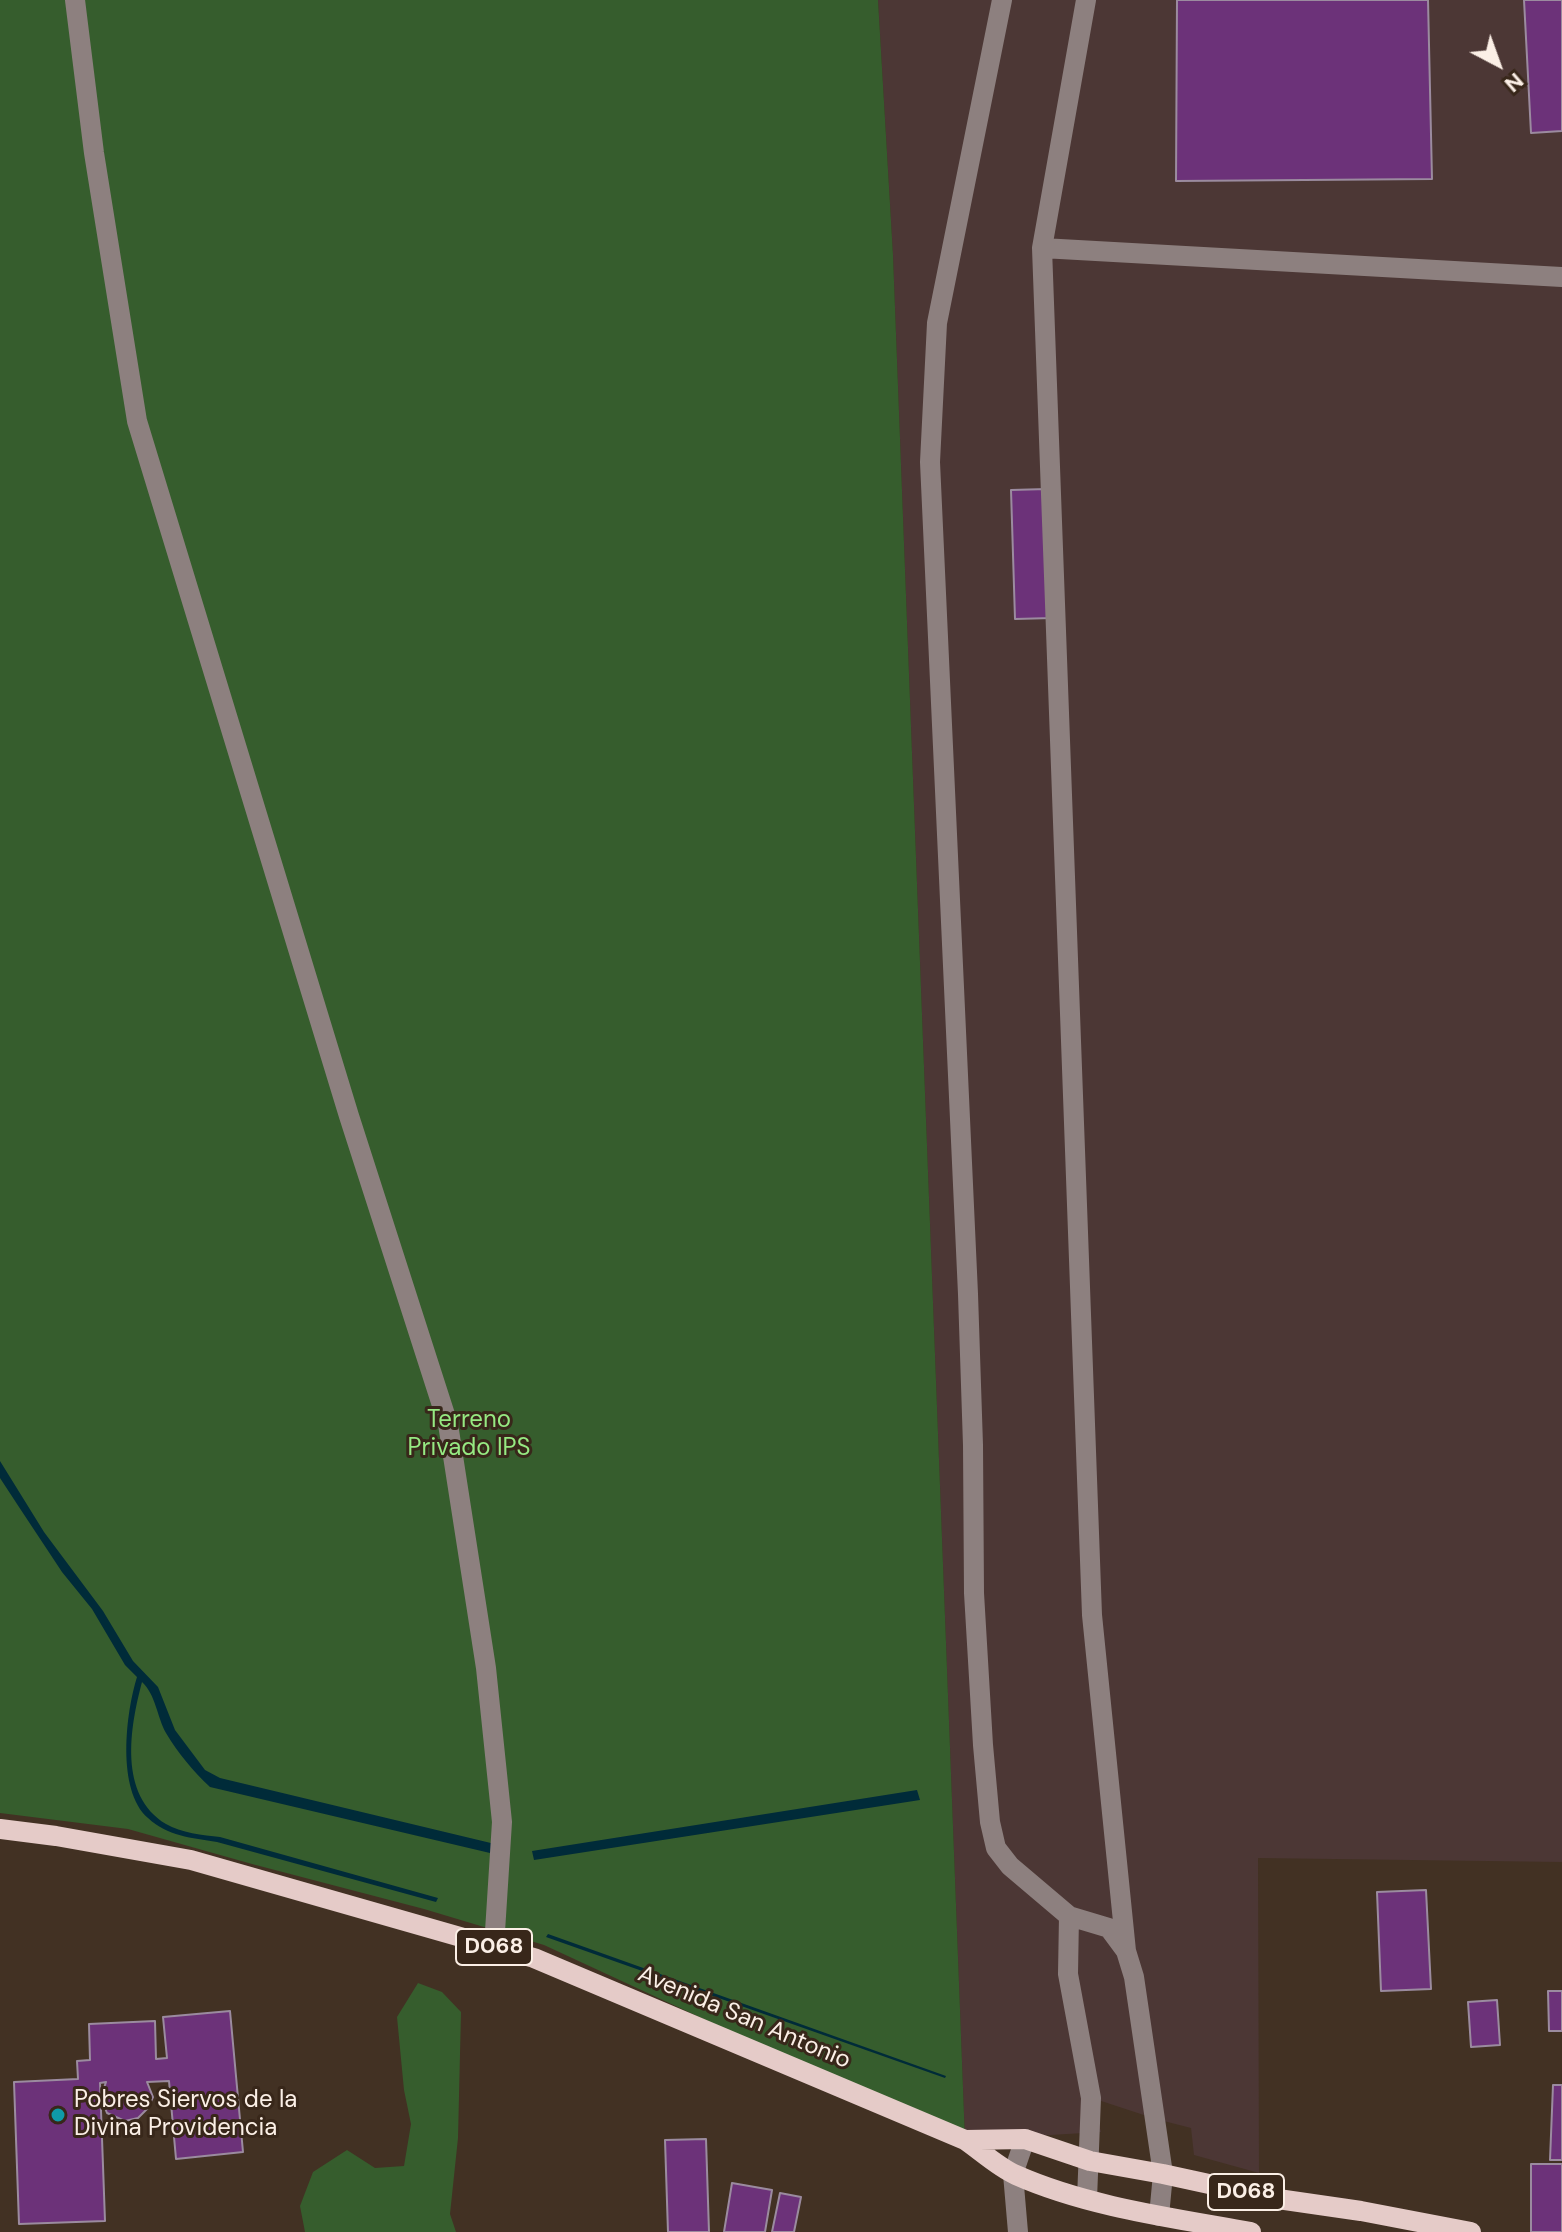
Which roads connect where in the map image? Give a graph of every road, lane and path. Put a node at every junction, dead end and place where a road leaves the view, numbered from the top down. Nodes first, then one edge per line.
1 (75, 0) edge
2 (1002, 0) edge
3 (1086, 0) edge
4 (1042, 248) junction
5 (1562, 277) edge
6 (0, 1829) edge
7 (1069, 1916) junction
8 (494, 1947) junction
9 (1126, 1951) junction
10 (1025, 2139) junction
11 (965, 2140) junction
12 (1090, 2161) junction
13 (1013, 2174) junction
14 (1163, 2174) junction
15 (1087, 2199) junction
16 (1159, 2216) junction
17 (1018, 2232) edge
18 (1251, 2232) edge
19 (1471, 2232) edge

1 - 8 street
2 - 7 street
3 - 4 street
4 - 5 street
4 - 9 street
6 - 8 main road, Avenida San Antonio / D068
7 - 9 street
7 - 12 street
8 - 11 main road, Avenida San Antonio / D068
9 - 14 street
10 - 11 main road, Avenida San Antonio / D068
10 - 12 main road, Avenida San Antonio / D068
10 - 13 street
11 - 13 main road, D068
12 - 14 main road, Avenida San Antonio / D068
12 - 15 street
13 - 15 main road, D068
13 - 17 street
14 - 16 street
14 - 19 main road, Avenida San Antonio / D068
15 - 16 main road, D068
16 - 18 main road, D068

